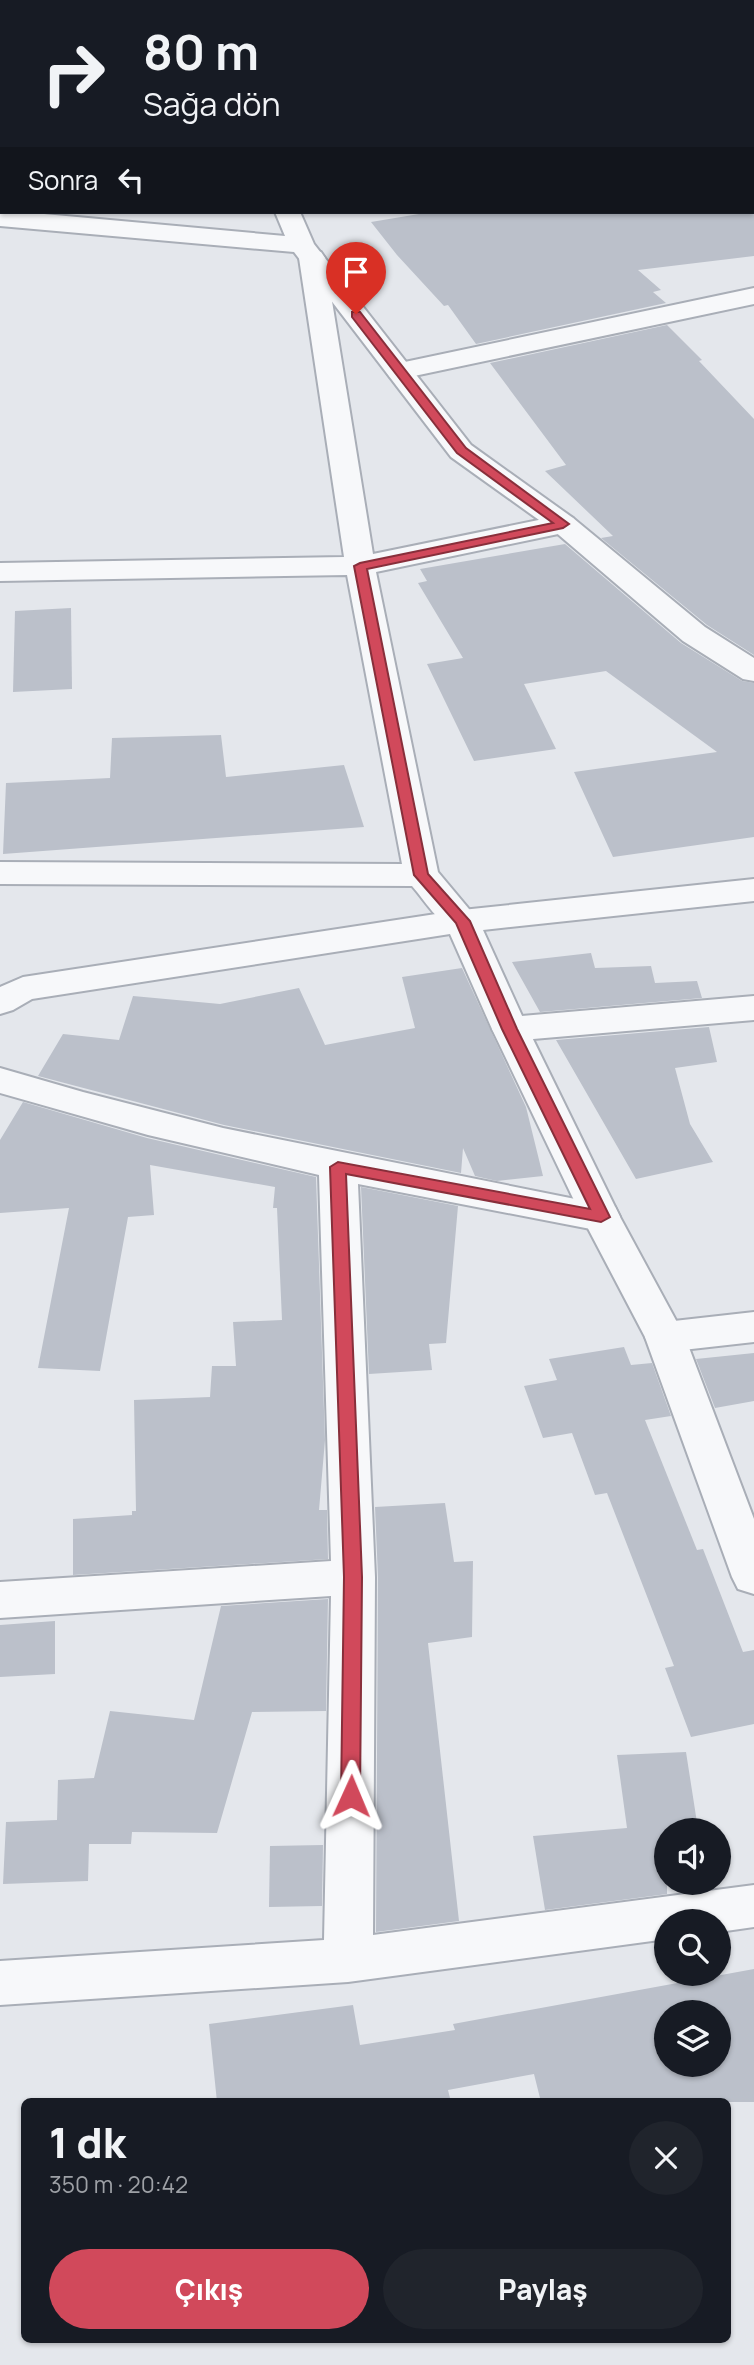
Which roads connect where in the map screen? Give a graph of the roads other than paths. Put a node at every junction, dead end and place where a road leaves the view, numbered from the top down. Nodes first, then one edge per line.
1 (289, 214) edge
2 (0, 218) edge
3 (307, 252) junction
4 (754, 296) edge
5 (400, 370) junction
6 (563, 524) junction
7 (360, 566) junction
8 (0, 572) edge
9 (754, 672) edge
10 (0, 873) edge
11 (421, 875) junction
12 (754, 890) edge
13 (462, 921) junction
14 (0, 1002) edge
15 (754, 1007) edge
16 (510, 1029) junction
17 (0, 1080) edge
18 (338, 1167) junction
19 (601, 1217) junction
20 (754, 1327) edge
21 (665, 1337) junction
22 (353, 1577) junction
23 (754, 1577) edge
24 (0, 1600) edge
25 (754, 1906) edge
26 (348, 1960) junction
27 (0, 1983) edge

1 - 3 street
2 - 3 street
3 - 5 street
3 - 7 street
4 - 5 street
5 - 6 street
6 - 7 street
6 - 9 street
7 - 8 street
7 - 11 street
10 - 11 street
11 - 13 street
12 - 13 street
13 - 14 street
13 - 16 street
15 - 16 street
16 - 19 street
17 - 18 street
18 - 19 street
18 - 22 street
19 - 21 street
20 - 21 street
21 - 23 street
22 - 24 street
22 - 26 street
25 - 26 street
26 - 27 street

